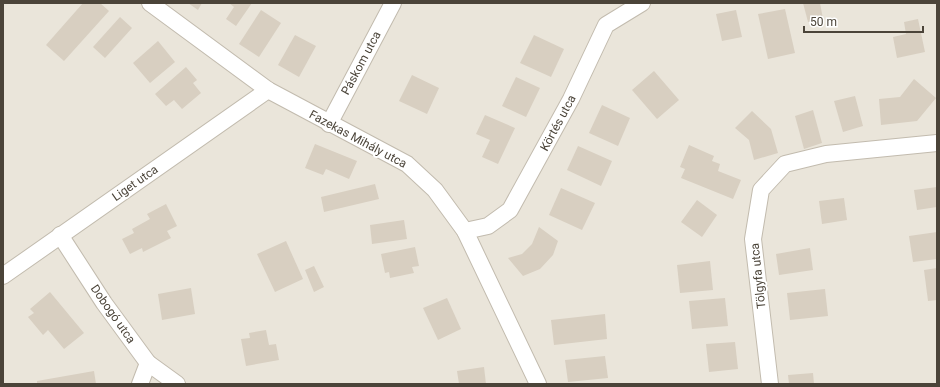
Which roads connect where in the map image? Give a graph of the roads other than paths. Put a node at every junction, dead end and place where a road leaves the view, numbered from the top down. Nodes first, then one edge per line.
1 (393, 3) edge
2 (642, 3) edge
3 (153, 5) edge
4 (268, 90) junction
5 (329, 124) junction
6 (937, 143) edge
7 (464, 231) junction
8 (60, 235) junction
9 (3, 276) edge
10 (148, 363) junction
11 (140, 384) edge
12 (177, 384) edge
13 (538, 384) edge
14 (770, 384) edge

1 - 5 street, Páskom utca
2 - 7 street, Körtés utca
3 - 4 street, Fazekas Mihály utca
4 - 5 street, Fazekas Mihály utca
4 - 8 street, Liget utca
5 - 7 street, Fazekas Mihály utca
6 - 14 street, Tölgyfa utca
7 - 13 street, Fazekas Mihály utca
8 - 9 street, Liget utca
8 - 10 street, Dobogó utca
10 - 11 street
10 - 12 street, Dobogó utca

